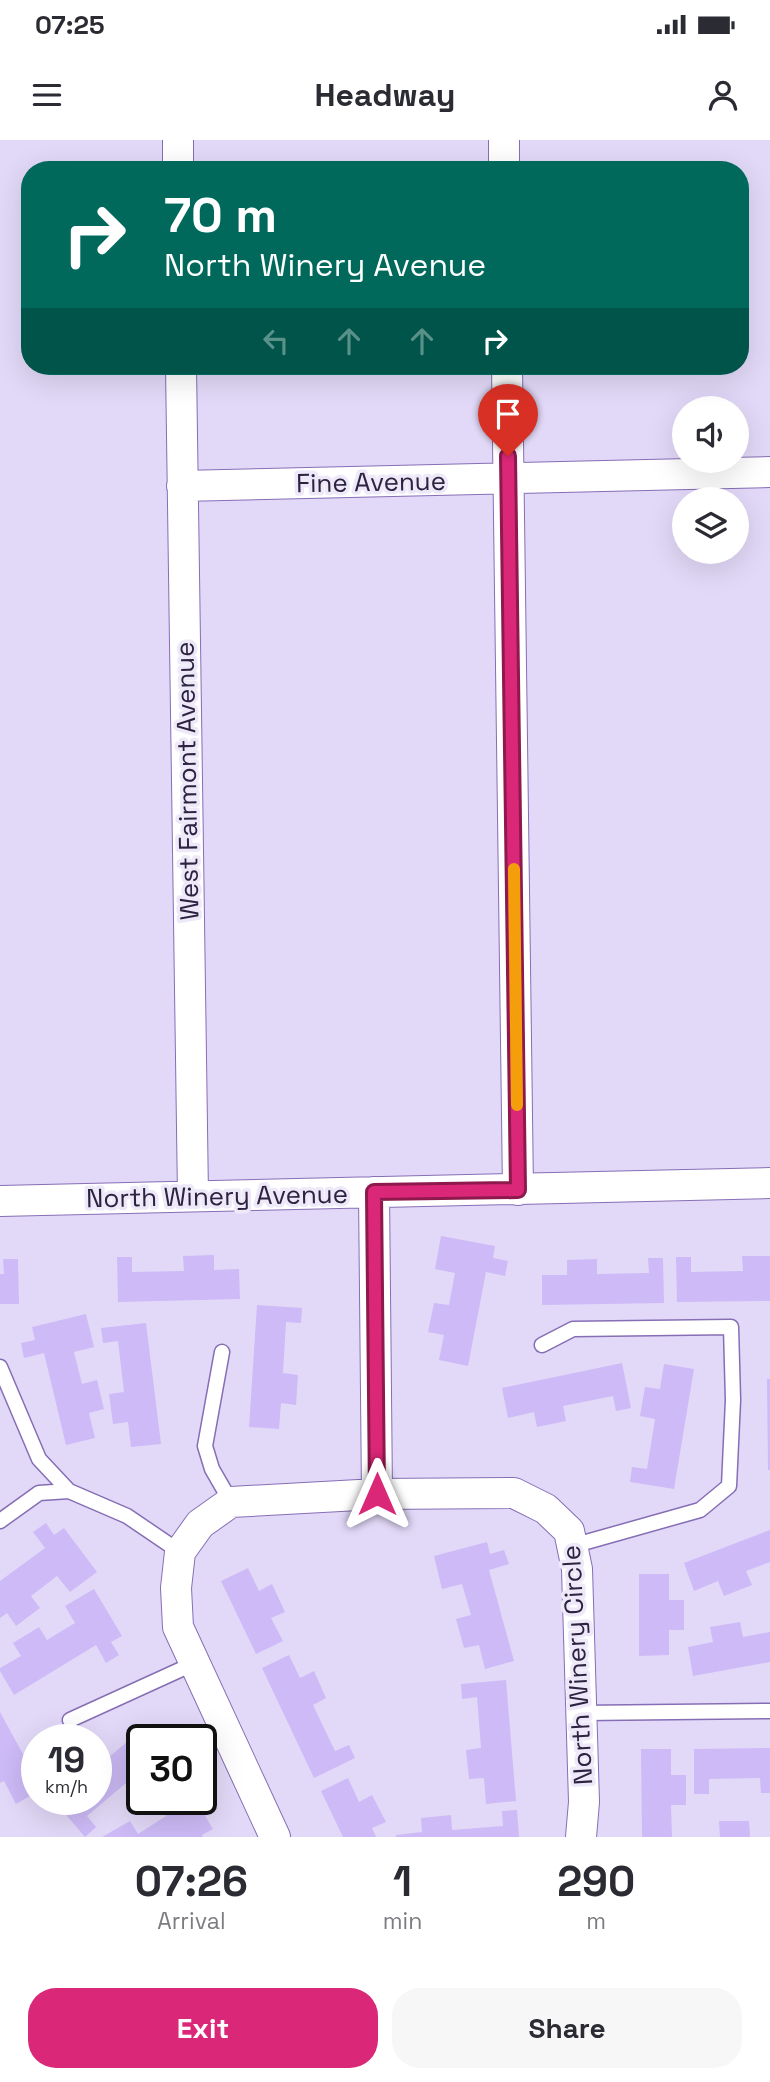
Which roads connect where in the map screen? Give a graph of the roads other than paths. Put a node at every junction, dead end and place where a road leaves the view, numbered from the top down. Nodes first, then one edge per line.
1 (178, 140) edge
2 (504, 140) edge
3 (178, 161) edge
4 (504, 161) edge
5 (181, 375) edge
6 (507, 375) edge
7 (770, 472) edge
8 (509, 478) junction
9 (182, 486) junction
10 (770, 1183) edge
11 (518, 1190) junction
12 (374, 1192) junction
13 (193, 1196) junction
14 (0, 1201) edge
15 (542, 1345) dead end
16 (222, 1352) dead end
17 (0, 1367) edge
18 (69, 1491) junction
19 (377, 1494) junction
20 (231, 1502) junction
21 (0, 1521) edge
22 (572, 1546) junction
23 (180, 1552) junction
24 (195, 1663) junction
25 (770, 1711) edge
26 (582, 1713) junction
27 (71, 1720) dead end
28 (275, 1837) edge
29 (581, 1837) edge

1 - 3 street
2 - 4 street
5 - 9 street, West Fairmont Avenue
6 - 8 street
7 - 8 street, Fine Avenue
8 - 9 street, Fine Avenue
8 - 11 street
9 - 13 street, West Fairmont Avenue
10 - 11 street, North Winery Avenue
11 - 12 street, North Winery Avenue
12 - 13 street, North Winery Avenue
12 - 19 street
13 - 14 street, North Winery Avenue
15 - 22 lane
16 - 20 lane
17 - 18 lane
18 - 21 lane
18 - 23 lane
19 - 20 street, North Winery Circle
19 - 22 street, North Winery Circle
20 - 23 street
22 - 26 street, North Winery Circle
23 - 24 street
24 - 27 lane
24 - 28 street
25 - 26 lane
26 - 29 street, North Winery Circle

